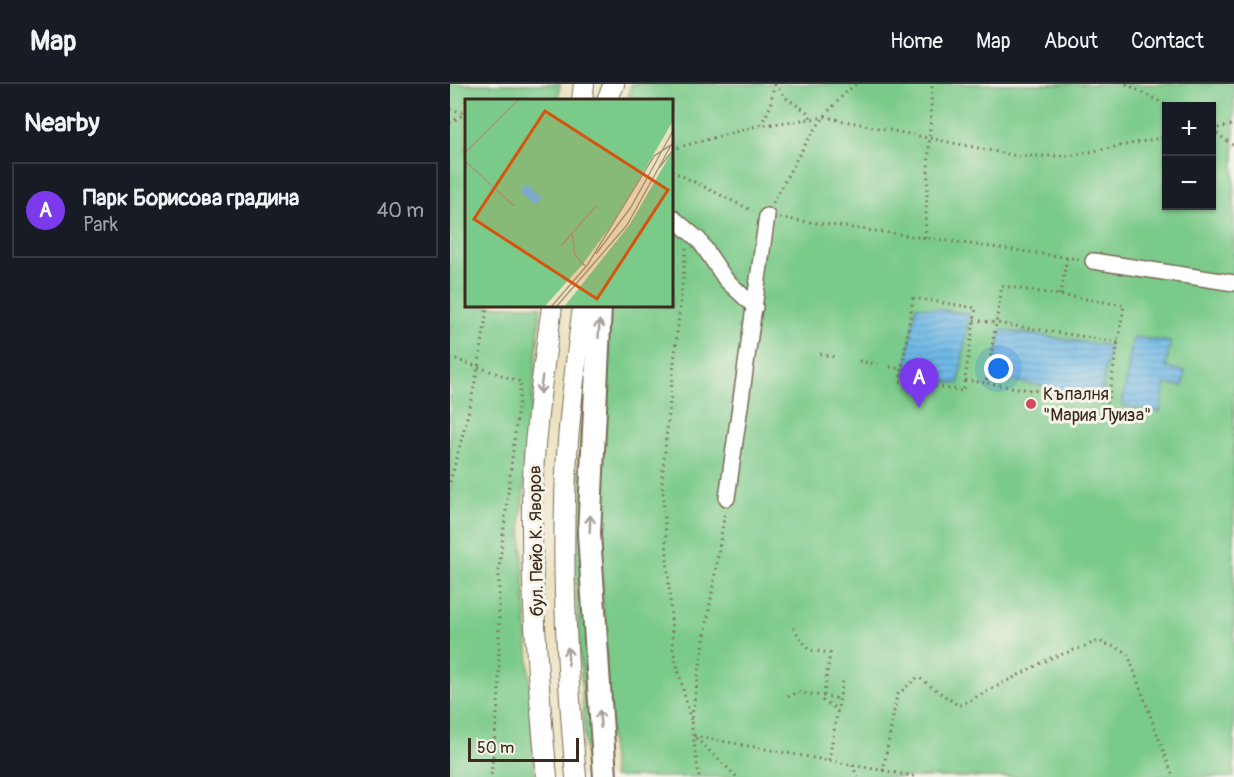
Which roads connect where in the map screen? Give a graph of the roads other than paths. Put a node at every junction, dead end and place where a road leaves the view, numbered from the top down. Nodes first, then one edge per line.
1 (611, 84) edge
2 (607, 99) edge
3 (767, 216) road end
4 (674, 218) edge
5 (1093, 261) road end
6 (1234, 283) edge
7 (755, 307) junction
8 (552, 308) edge
9 (582, 308) edge
10 (600, 308) edge
11 (727, 498) road end
12 (547, 777) edge
13 (576, 777) edge
14 (605, 777) edge

1 - 2 main road
3 - 7 lane
4 - 7 lane
5 - 6 lane
7 - 11 lane
8 -> 12 main road, бул. Пейо К. Яворов
13 -> 9 main road, бул. Пейо К. Яворов
14 -> 10 highway

